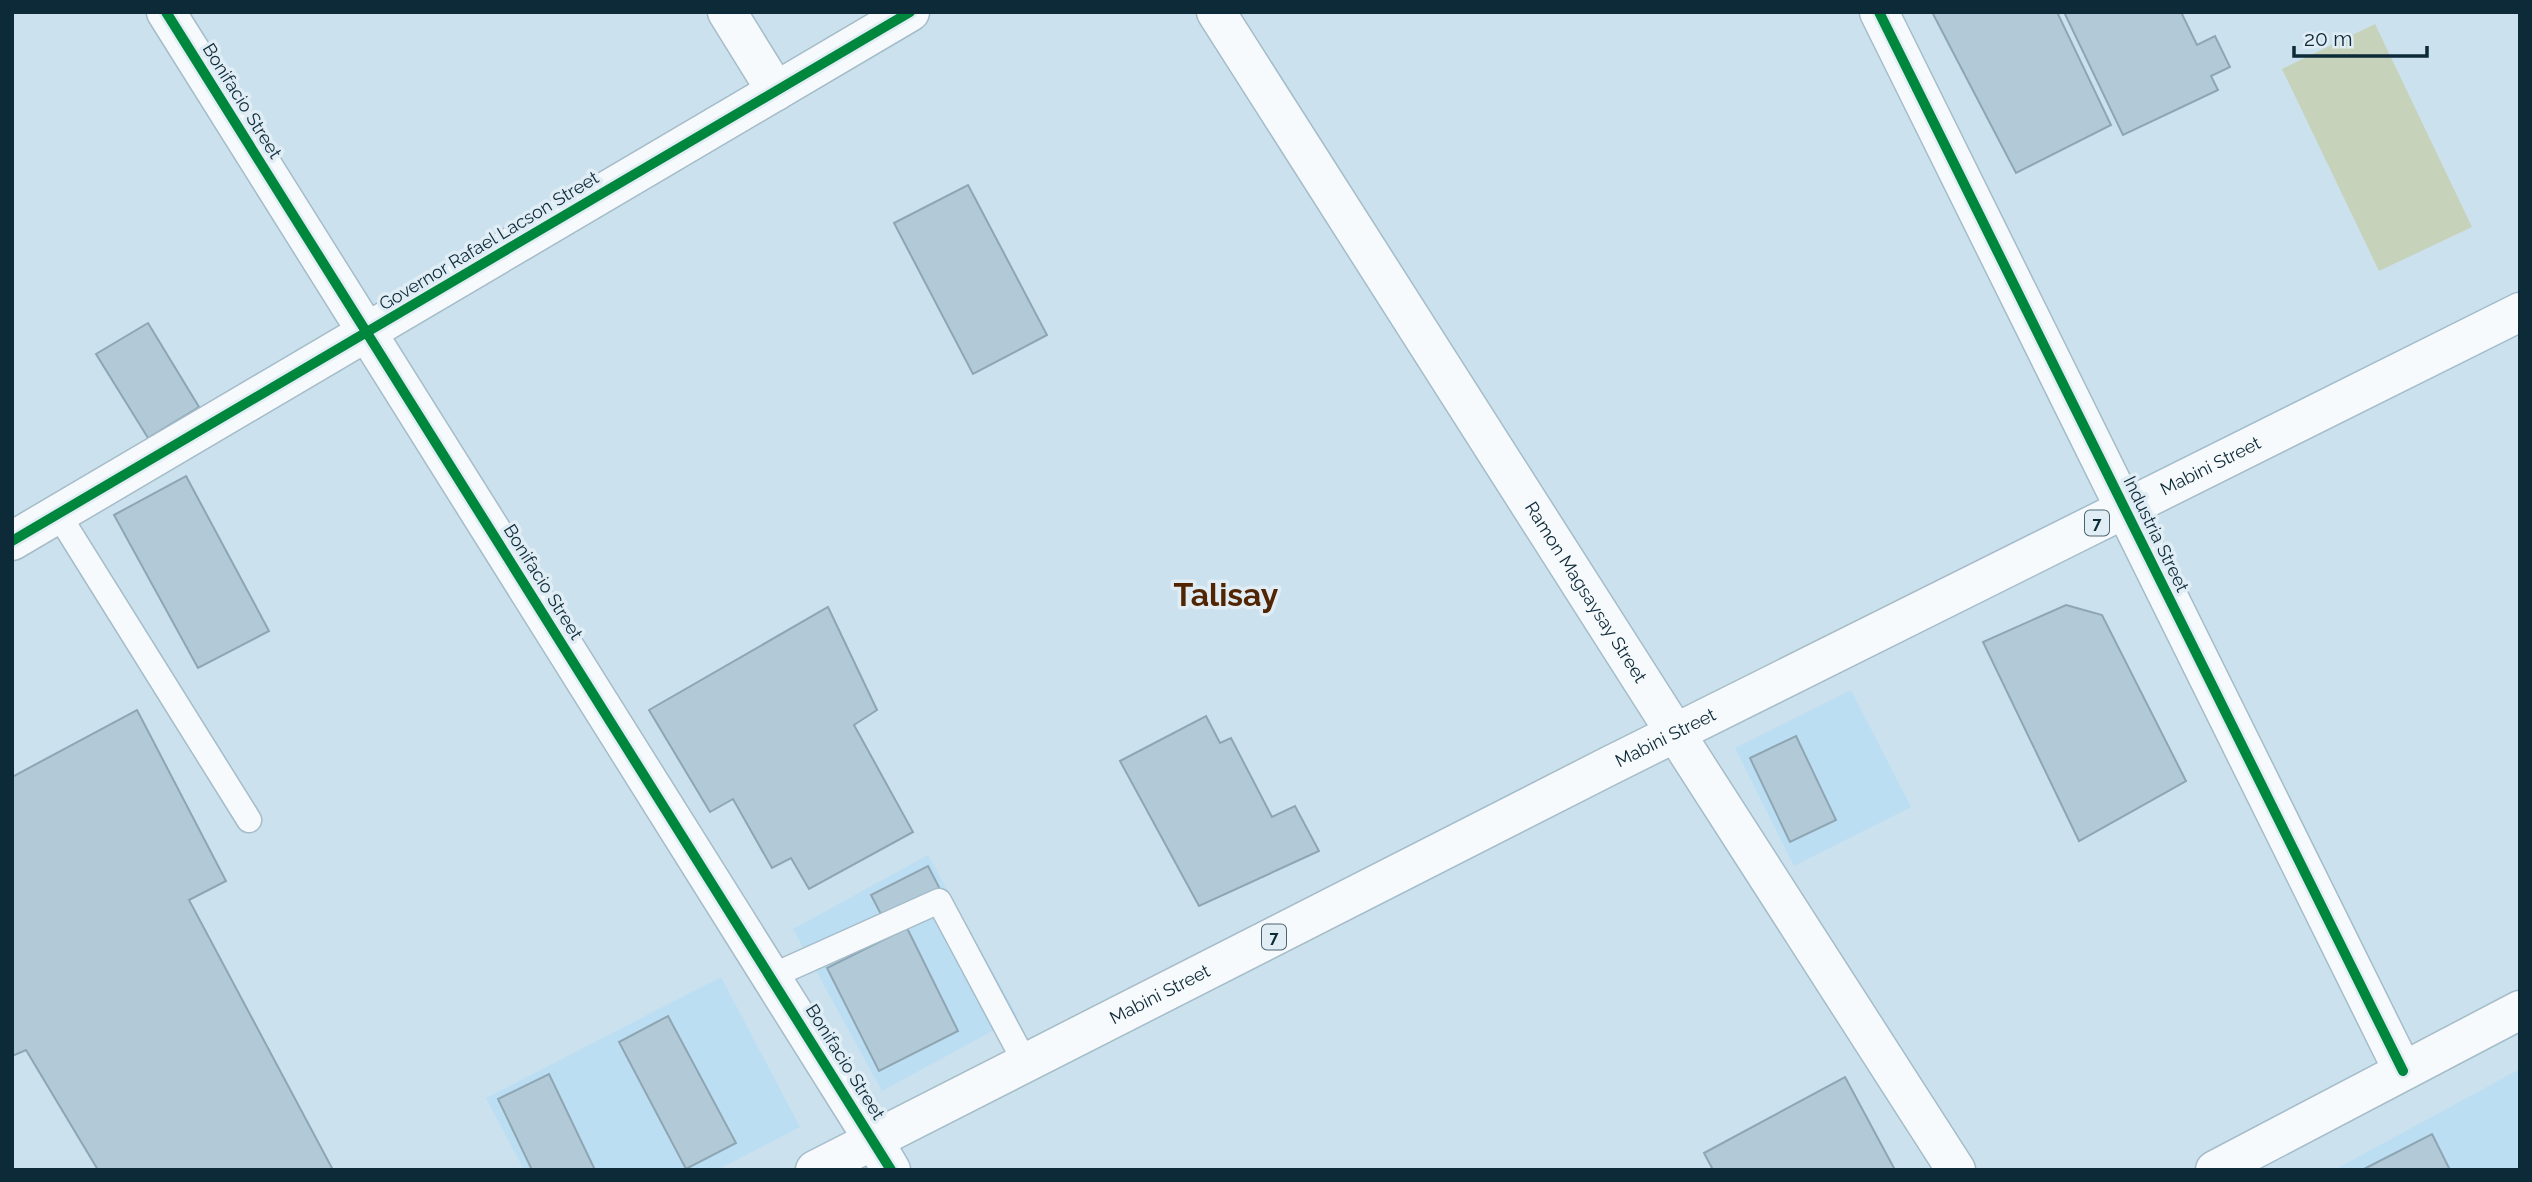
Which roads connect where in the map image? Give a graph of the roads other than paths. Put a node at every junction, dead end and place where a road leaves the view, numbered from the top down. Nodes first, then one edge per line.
1 (166, 12) edge
2 (727, 12) edge
3 (910, 12) edge
4 (1216, 12) edge
5 (1879, 12) edge
6 (776, 91) junction
7 (2520, 312) edge
8 (367, 334) junction
9 (2124, 509) junction
10 (58, 514) junction
11 (12, 541) edge
12 (1676, 734) junction
13 (249, 820) dead end
14 (770, 976) junction
15 (2520, 1010) edge
16 (1026, 1064) junction
17 (2403, 1071) junction
18 (882, 1155) edge
19 (815, 1170) edge
20 (1956, 1170) edge
21 (2215, 1170) edge

1 - 8 street, Bonifacio Street
2 - 6 street
3 - 6 street, Governor Rafael Lacson Street
4 - 12 street, Ramon Magsaysay Street
5 - 9 street, Industria Street
6 - 8 street, Governor Rafael Lacson Street
7 - 9 street, Mabini Street / 7
8 - 10 street, Governor Rafael Lacson Street
8 - 14 street, Bonifacio Street
9 - 12 street, Mabini Street / 7
9 - 17 street, Industria Street
10 - 11 street, Governor Rafael Lacson Street
10 - 13 lane
12 - 16 street, Mabini Street / 7
12 - 20 street, Ramon Magsaysay Street
14 - 16 lane
14 - 18 street, Bonifacio Street
15 - 17 street
16 - 18 street, Mabini Street / 7
17 - 21 street
18 - 19 street, Mabini Street / 7

